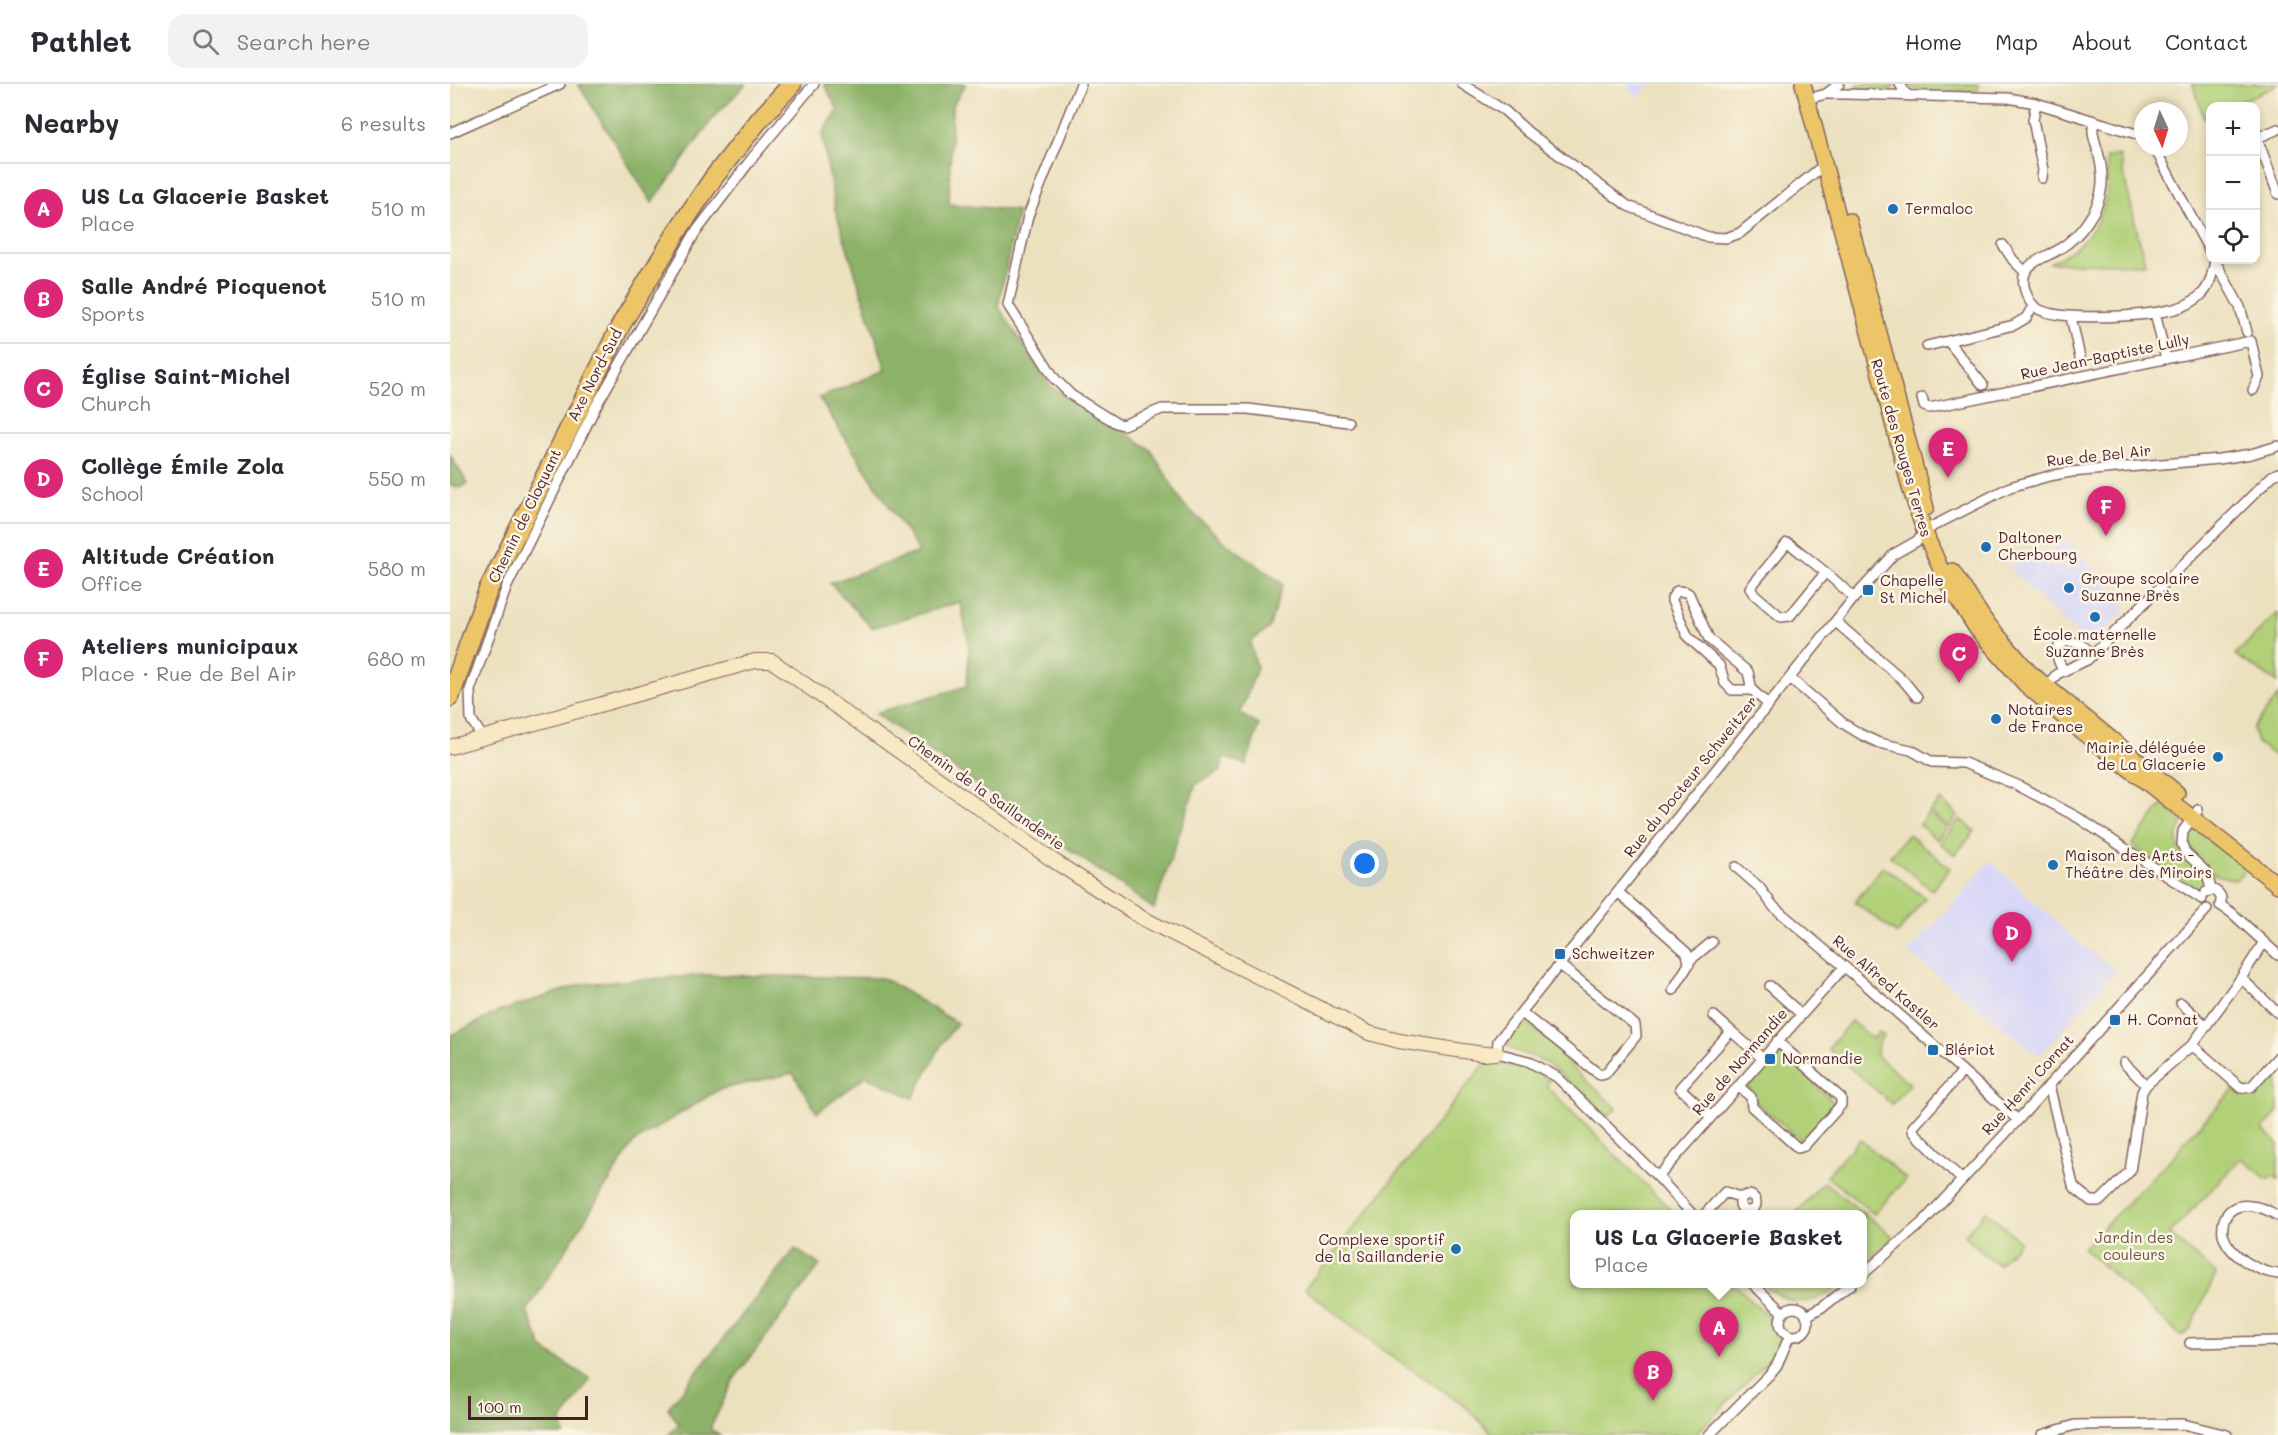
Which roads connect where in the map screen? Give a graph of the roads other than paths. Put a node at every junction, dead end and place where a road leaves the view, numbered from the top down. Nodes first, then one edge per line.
1 (560, 84) edge
2 (780, 84) edge
3 (792, 84) edge
4 (814, 84) edge
5 (1081, 84) edge
6 (1462, 84) edge
7 (1839, 84) edge
8 (1853, 84) edge
9 (1899, 84) edge
10 (1813, 92) edge
11 (1861, 94) junction
12 (1888, 95) junction
13 (1910, 96) junction
14 (2036, 103) junction
15 (2094, 121) junction
16 (2278, 129) edge
17 (450, 133) edge
18 (2134, 133) edge
19 (2159, 156) edge
20 (1824, 165) junction
21 (2042, 178) dead end
22 (2276, 182) edge
23 (2278, 194) edge
24 (2206, 244) edge
25 (2002, 245) dead end
26 (2212, 264) edge
27 (2217, 264) edge
28 (2025, 272) junction
29 (2033, 306) junction
30 (2155, 313) junction
31 (2071, 316) junction
32 (2247, 332) dead end
33 (1948, 341) junction
34 (1927, 346) dead end
35 (2166, 359) junction
36 (2081, 362) dead end
37 (1983, 385) dead end
38 (2253, 390) dead end
39 (1922, 398) dead end
40 (1348, 422) dead end
41 (2278, 446) edge
42 (2278, 473) edge
43 (1929, 529) junction
44 (1826, 573) junction
45 (1854, 598) junction
46 (1836, 622) junction
47 (2092, 654) junction
48 (450, 666) edge
49 (2064, 671) junction
50 (1791, 679) junction
51 (2046, 687) junction
52 (1752, 690) junction
53 (450, 697) edge
54 (1917, 697) dead end
55 (1769, 705) junction
56 (483, 738) junction
57 (450, 747) edge
58 (2195, 814) junction
59 (1736, 867) dead end
60 (2278, 873) edge
61 (2278, 885) edge
62 (2211, 890) junction
63 (1618, 892) junction
64 (2202, 899) junction
65 (2220, 905) junction
66 (2207, 909) junction
67 (1712, 942) dead end
68 (2264, 942) junction
69 (2278, 956) edge
70 (1689, 961) junction
71 (1560, 965) junction
72 (1844, 967) junction
73 (2241, 978) junction
74 (1770, 986) dead end
75 (1673, 990) dead end
76 (2181, 1003) dead end
77 (2278, 1012) edge
78 (1522, 1013) junction
79 (1801, 1014) junction
80 (1714, 1016) dead end
81 (2206, 1026) junction
82 (1731, 1031) junction
83 (1777, 1041) junction
84 (2192, 1045) junction
85 (1497, 1053) junction
86 (2278, 1057) edge
87 (1762, 1058) junction
88 (2124, 1063) dead end
89 (1963, 1071) junction
90 (2049, 1085) junction
91 (2146, 1085) junction
92 (1738, 1086) junction
93 (1711, 1118) junction
94 (2018, 1120) junction
95 (1658, 1177) junction
96 (1962, 1180) junction
97 (1742, 1198) dead end
98 (1688, 1210) edge
99 (1710, 1210) edge
100 (2278, 1216) edge
101 (1867, 1271) edge
102 (2278, 1274) edge
103 (1757, 1288) edge
104 (1846, 1288) edge
105 (1783, 1313) junction
106 (1807, 1316) junction
107 (1790, 1335) junction
108 (2278, 1341) edge
109 (2190, 1343) dead end
110 (2137, 1430) edge
111 (1709, 1435) edge
112 (2042, 1435) edge
113 (2228, 1435) edge

1 - 17 street
2 - 48 highway, Axe Nord-Sud
3 - 53 highway, Axe Nord-Sud
4 - 56 street, Chemin de Cloquant
5 - 40 street
6 - 20 street
7 - 10 street
8 - 11 street
9 - 12 street
9 - 13 street
10 - 11 street
10 - 20 main road, Route des Rouges Terres
10 - 43 main road, Route des Rouges Terres
11 - 12 street
12 - 13 street
13 - 14 street
14 - 15 street
14 - 21 street
15 - 18 street
15 - 28 street
16 - 22 street
19 - 24 street
20 - 43 main road, Route des Rouges Terres
22 - 23 street
25 - 28 street
26 - 30 street
27 - 32 street
28 - 29 street
29 - 31 street
29 - 33 street
30 - 31 street
30 - 35 street
31 - 36 street
33 - 34 street
33 - 37 street
35 - 38 street, Rue Jean-Baptiste Lully
35 - 39 street, Rue Jean-Baptiste Lully
41 - 43 street, Rue de Bel Air
42 - 47 street
43 - 45 street, Rue du Docteur Schweitzer
43 - 51 main road, Route des Rouges Terres
43 - 58 main road, Route des Rouges Terres
44 - 44 street
44 - 45 street
45 - 46 street, Rue du Docteur Schweitzer
46 - 50 street, Rue du Docteur Schweitzer
46 - 54 street
47 - 49 street
47 - 49 street
49 - 51 street
50 - 55 street, Rue du Docteur Schweitzer
50 - 64 street
51 - 58 main road, Route des Rouges Terres
52 - 52 street
52 - 55 street
55 - 63 street, Rue du Docteur Schweitzer
56 - 57 street, Chemin de la Saillanderie
56 - 85 street, Chemin de la Saillanderie
58 - 60 main road, Route des Rouges Terres
58 - 61 main road, Route des Rouges Terres
58 - 62 street
59 - 72 street, Rue Alfred Kastler
62 - 64 street
62 - 65 street
63 - 70 street
63 - 71 street, Rue du Docteur Schweitzer
64 - 66 street
65 - 66 street
65 - 68 street
66 - 90 street, Rue Henri Cornat
67 - 70 street
68 - 69 street
68 - 73 street
70 - 75 street
71 - 78 street, Rue du Docteur Schweitzer
71 - 78 street
72 - 79 street, Rue de Normandie
72 - 89 street, Rue Alfred Kastler
73 - 77 street
73 - 81 street
74 - 79 street
76 - 81 street
78 - 85 street, Rue du Docteur Schweitzer
79 - 83 street, Rue de Normandie
80 - 82 street
81 - 84 street
82 - 87 street
82 - 93 street
83 - 87 street, Rue de Normandie
83 - 92 street
84 - 86 street
84 - 91 street
85 - 95 street
87 - 92 street, Rue de Normandie
88 - 91 street
89 - 94 street, Rue Alfred Kastler
89 - 96 street
90 - 91 street
90 - 94 street, Rue Henri Cornat
92 - 93 street, Rue de Normandie
93 - 95 street, Rue de Normandie
94 - 96 street, Rue Henri Cornat
95 - 98 street
96 - 101 street, Rue Henri Cornat
97 - 99 street
100 - 102 street
103 - 105 street
104 - 106 street
105 - 106 street
105 - 107 street
106 - 107 street
107 - 111 street
108 - 109 street
110 - 112 street
110 - 113 street

